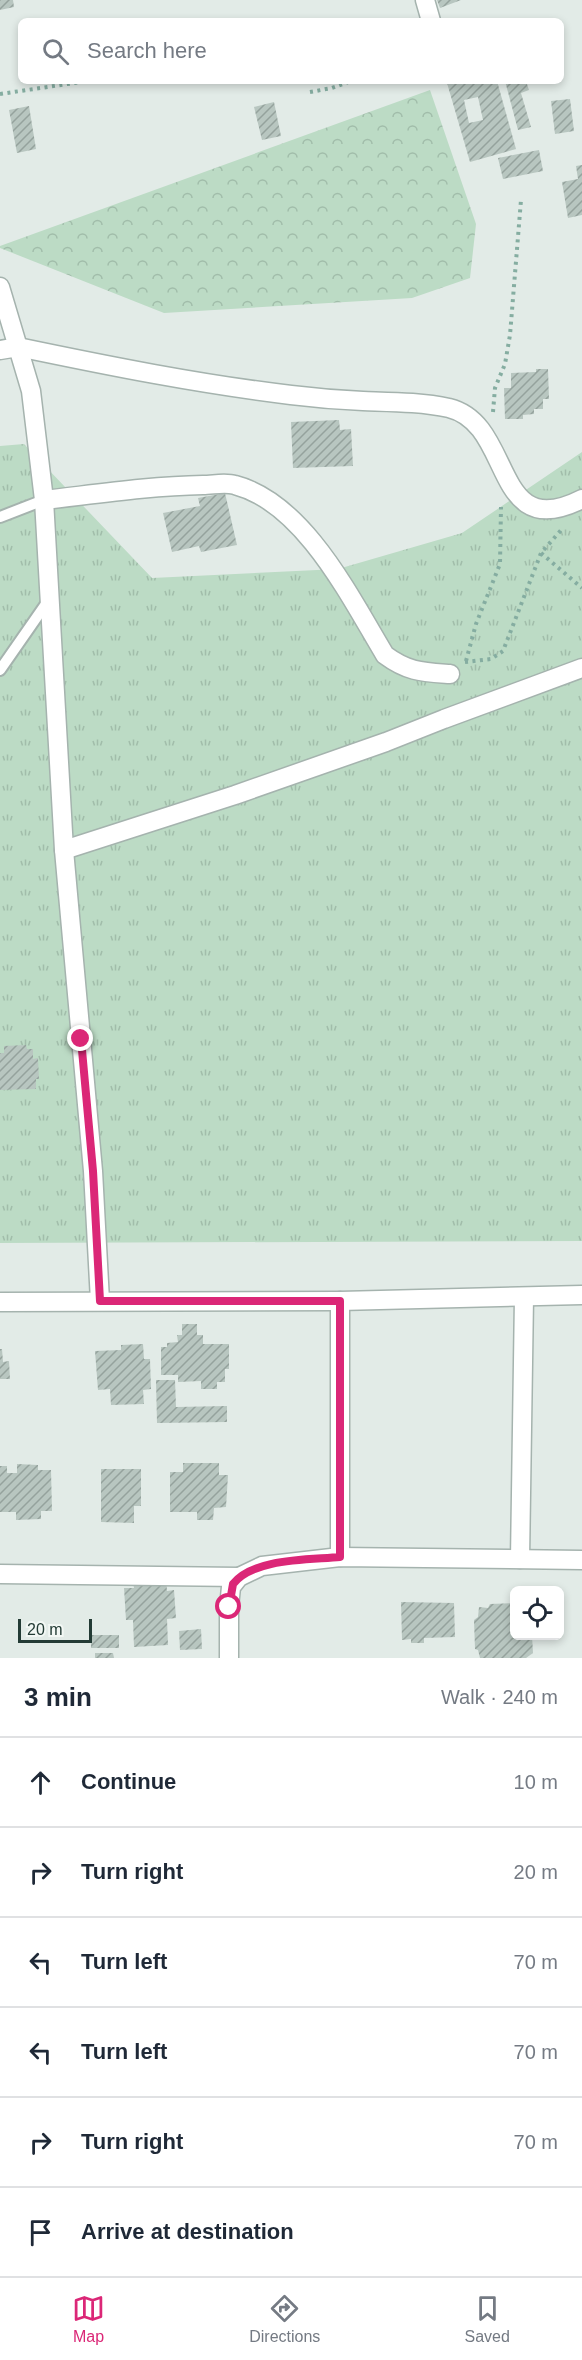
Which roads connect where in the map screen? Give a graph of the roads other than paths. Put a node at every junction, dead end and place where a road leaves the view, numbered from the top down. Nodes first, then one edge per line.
1 (425, 0) edge
2 (430, 18) edge
3 (0, 287) edge
4 (18, 347) junction
5 (0, 350) edge
6 (582, 499) edge
7 (44, 500) junction
8 (0, 518) edge
9 (51, 597) junction
10 (582, 668) edge
11 (0, 670) edge
12 (450, 674) road end
13 (64, 850) junction
14 (582, 1295) edge
15 (524, 1297) junction
16 (100, 1301) junction
17 (340, 1301) junction
18 (0, 1302) edge
19 (340, 1557) junction
20 (520, 1559) junction
21 (582, 1560) edge
22 (0, 1574) edge
23 (239, 1577) junction
24 (230, 1658) edge

1 - 2 street
3 - 4 street
4 - 5 street
4 - 6 street
4 - 7 street
7 - 8 lane
7 - 9 street
7 - 12 street
9 - 11 lane
9 - 13 street
10 - 13 street
13 - 16 street
14 - 15 street
15 - 17 street
15 - 20 street
16 - 17 street
16 - 18 street
17 - 19 street
19 - 20 street
19 - 23 street
20 - 21 street
22 - 23 street
23 - 24 street

